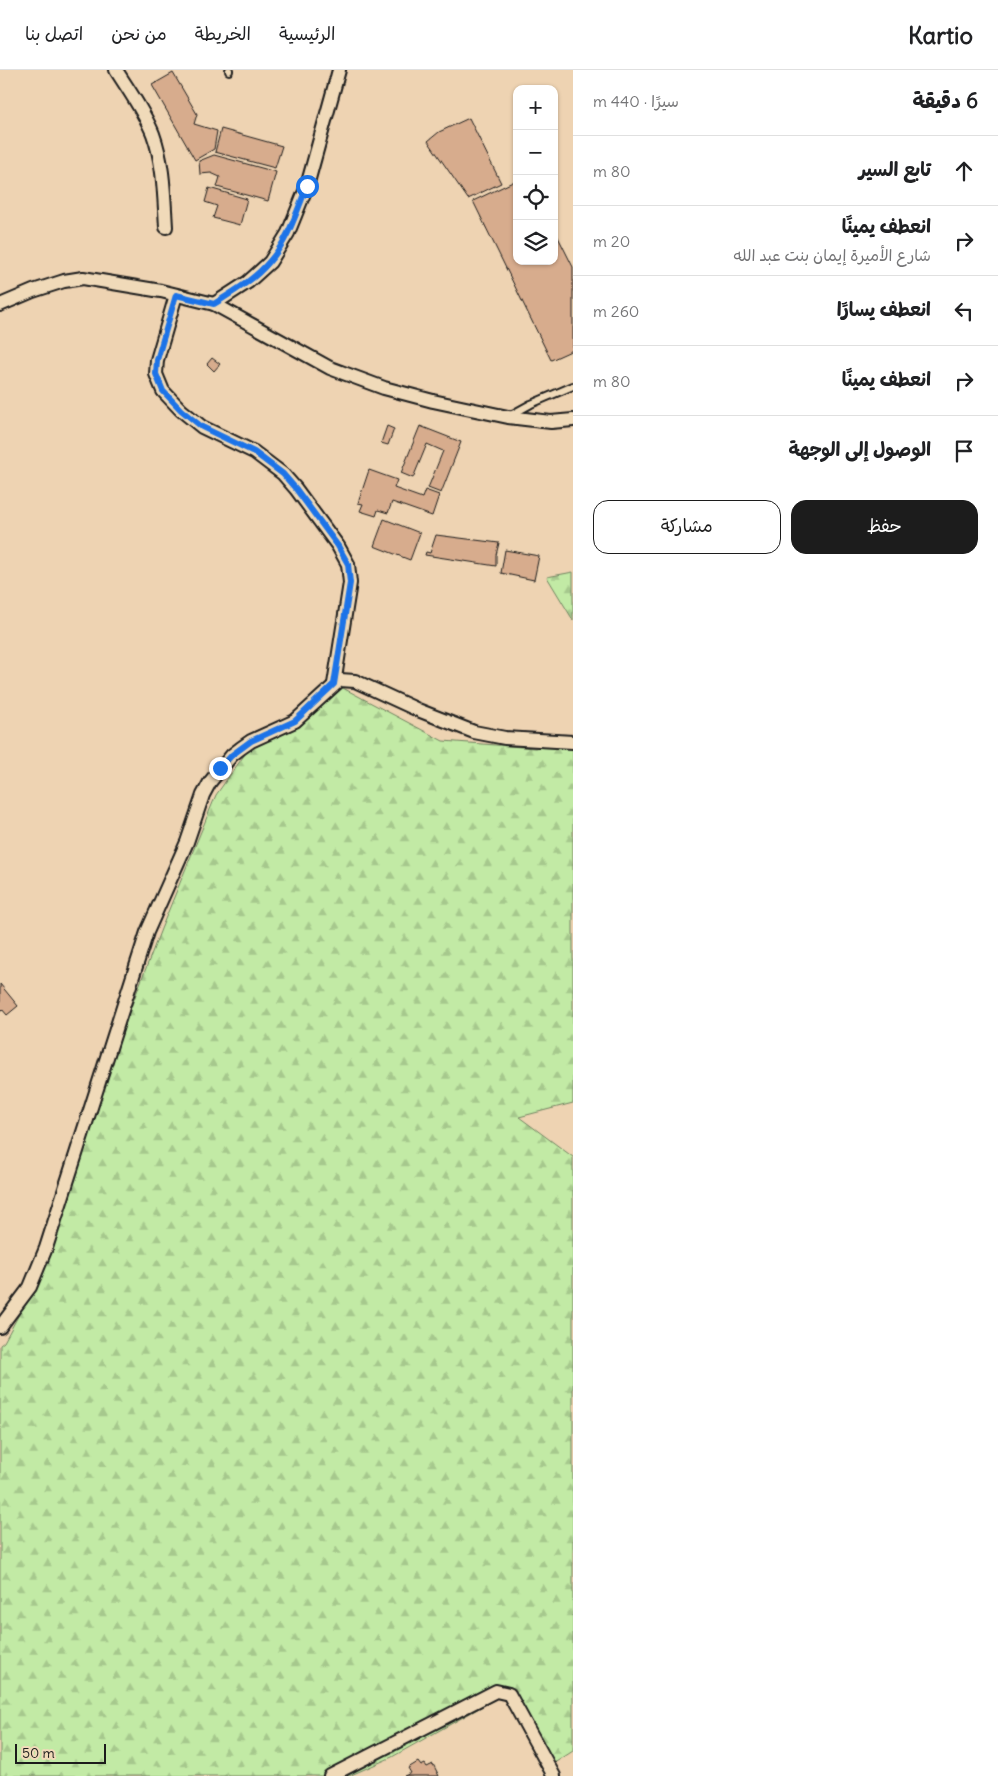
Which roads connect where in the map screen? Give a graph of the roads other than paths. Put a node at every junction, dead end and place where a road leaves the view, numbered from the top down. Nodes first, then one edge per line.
1 (116, 70) edge
2 (339, 70) edge
3 (166, 227) dead end
4 (176, 295) junction
5 (214, 304) junction
6 (0, 306) edge
7 (573, 386) edge
8 (508, 417) junction
9 (573, 420) edge
10 (334, 684) junction
11 (573, 742) edge
12 (0, 1327) edge
13 (330, 1776) edge
14 (554, 1776) edge

1 - 3 street
2 - 5 street
4 - 5 street
4 - 6 street
4 - 10 street
5 - 8 street
7 - 8 lane
8 - 9 street
10 - 11 street
10 - 12 street
13 - 14 street

